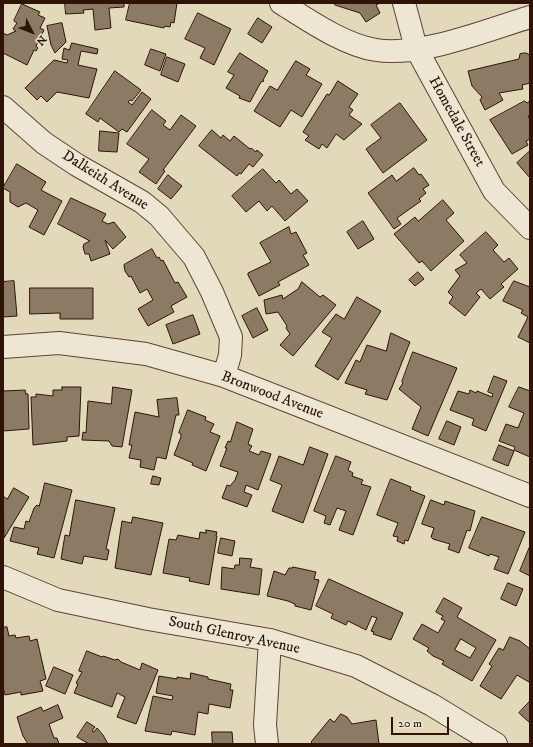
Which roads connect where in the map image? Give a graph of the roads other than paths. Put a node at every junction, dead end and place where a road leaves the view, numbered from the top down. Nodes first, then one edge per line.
1 (281, 3) edge
2 (404, 3) edge
3 (530, 17) edge
4 (416, 48) junction
5 (3, 107) edge
6 (530, 228) edge
7 (3, 346) edge
8 (224, 376) junction
9 (530, 496) edge
10 (3, 577) edge
11 (270, 640) junction
12 (267, 744) edge
13 (496, 744) edge

1 - 4 street
2 - 4 street, Homedale Street
3 - 4 street
4 - 6 street, Homedale Street
5 - 8 street, Dalkeith Avenue
7 - 8 street, Bronwood Avenue
8 - 9 street, Bronwood Avenue
10 - 11 street, South Glenroy Avenue
11 - 12 street
11 - 13 street, South Glenroy Avenue

